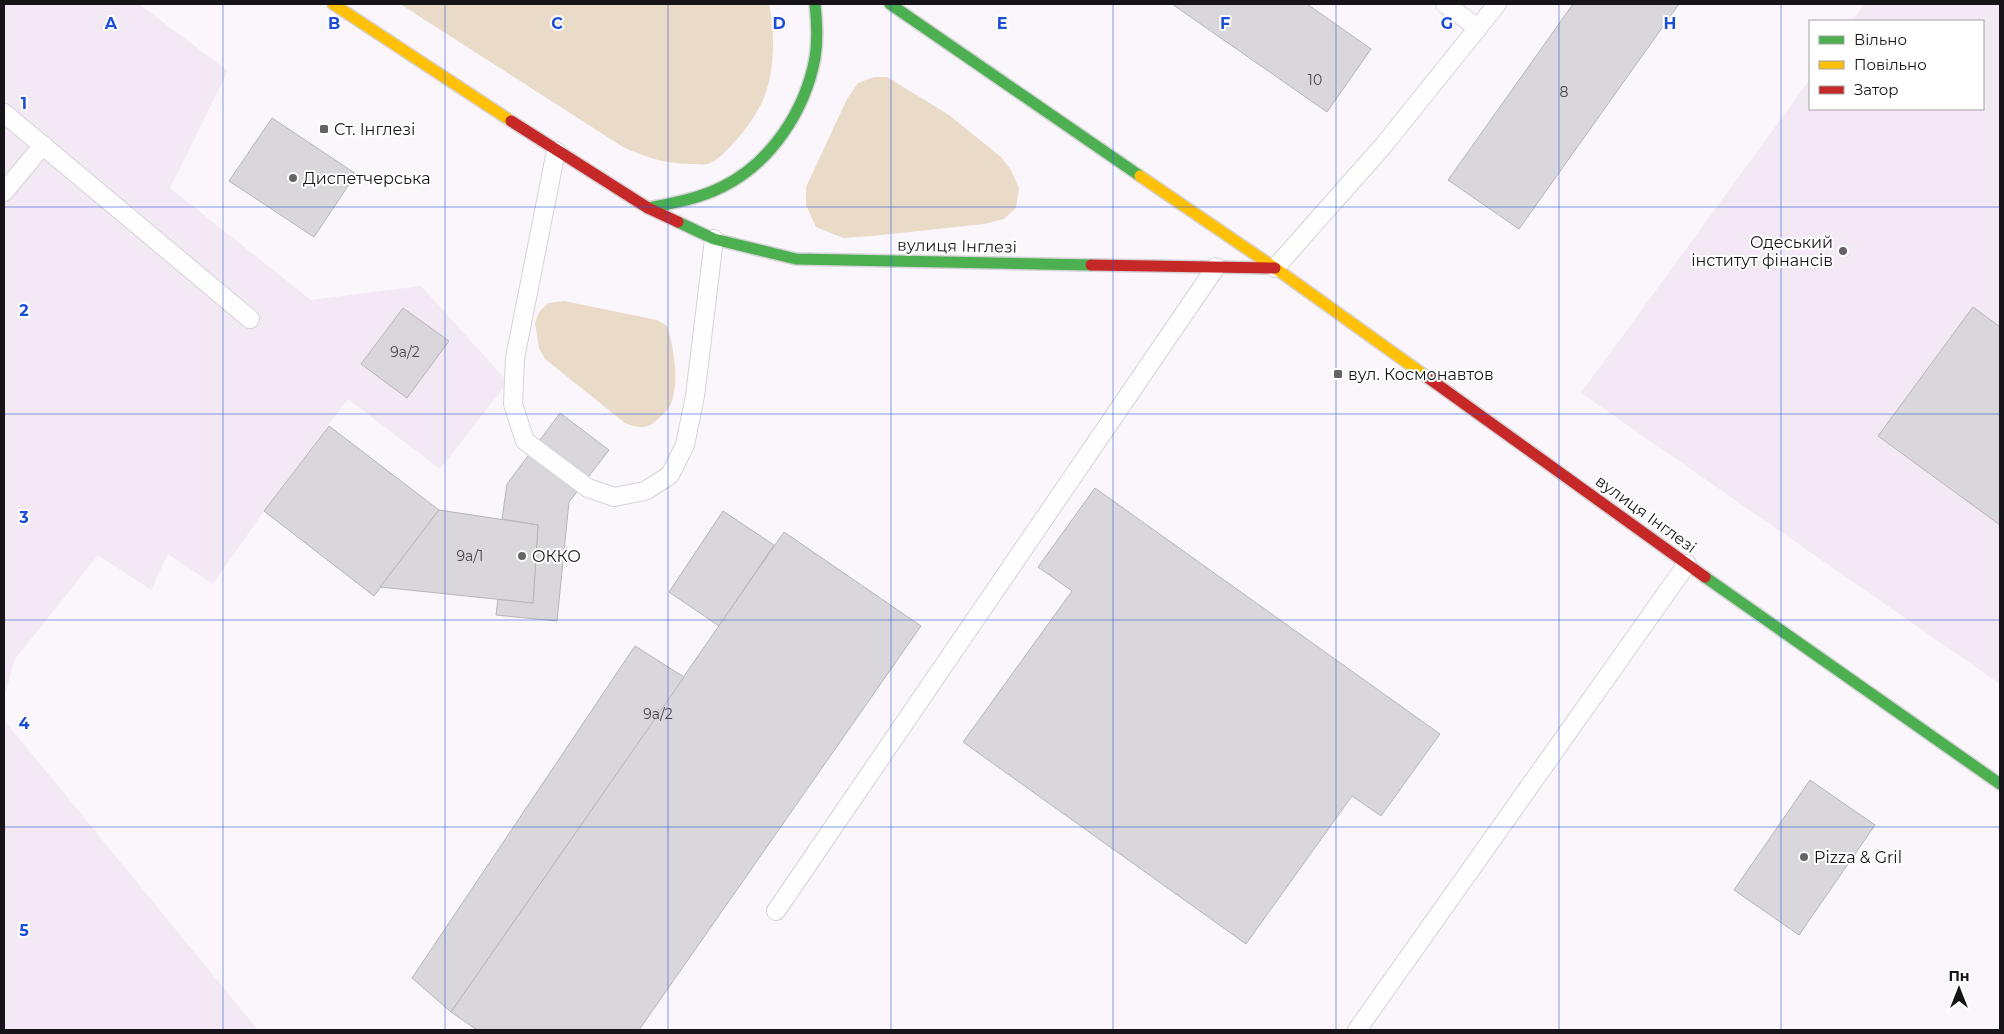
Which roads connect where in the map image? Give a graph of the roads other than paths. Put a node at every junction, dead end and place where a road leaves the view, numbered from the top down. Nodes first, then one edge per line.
1 (333, 4) edge
2 (815, 4) edge
3 (890, 4) edge
4 (1445, 4) edge
5 (1498, 4) edge
6 (1478, 28) junction
7 (4, 113) edge
8 (42, 145) junction
9 (556, 151) junction
10 (4, 192) edge
11 (648, 208) junction
12 (714, 239) junction
13 (1216, 267) junction
14 (1275, 268) junction
15 (250, 319) dead end
16 (1687, 564) junction
17 (2000, 784) edge
18 (776, 911) dead end
19 (1357, 1030) edge

1 - 9 main road, вулиця Інглезі
2 - 11 main road
3 - 14 main road, вулиця Інглезі
4 - 6 lane
5 - 6 lane
6 - 14 lane
7 - 8 lane
8 - 10 lane
8 - 15 lane
9 - 11 main road, вулиця Інглезі
9 - 12 lane
11 - 12 main road, вулиця Інглезі
12 - 13 main road, вулиця Інглезі
13 - 14 main road, вулиця Інглезі
13 - 18 lane
14 - 16 main road, вулиця Інглезі
16 - 17 main road, вулиця Інглезі
16 - 19 lane

